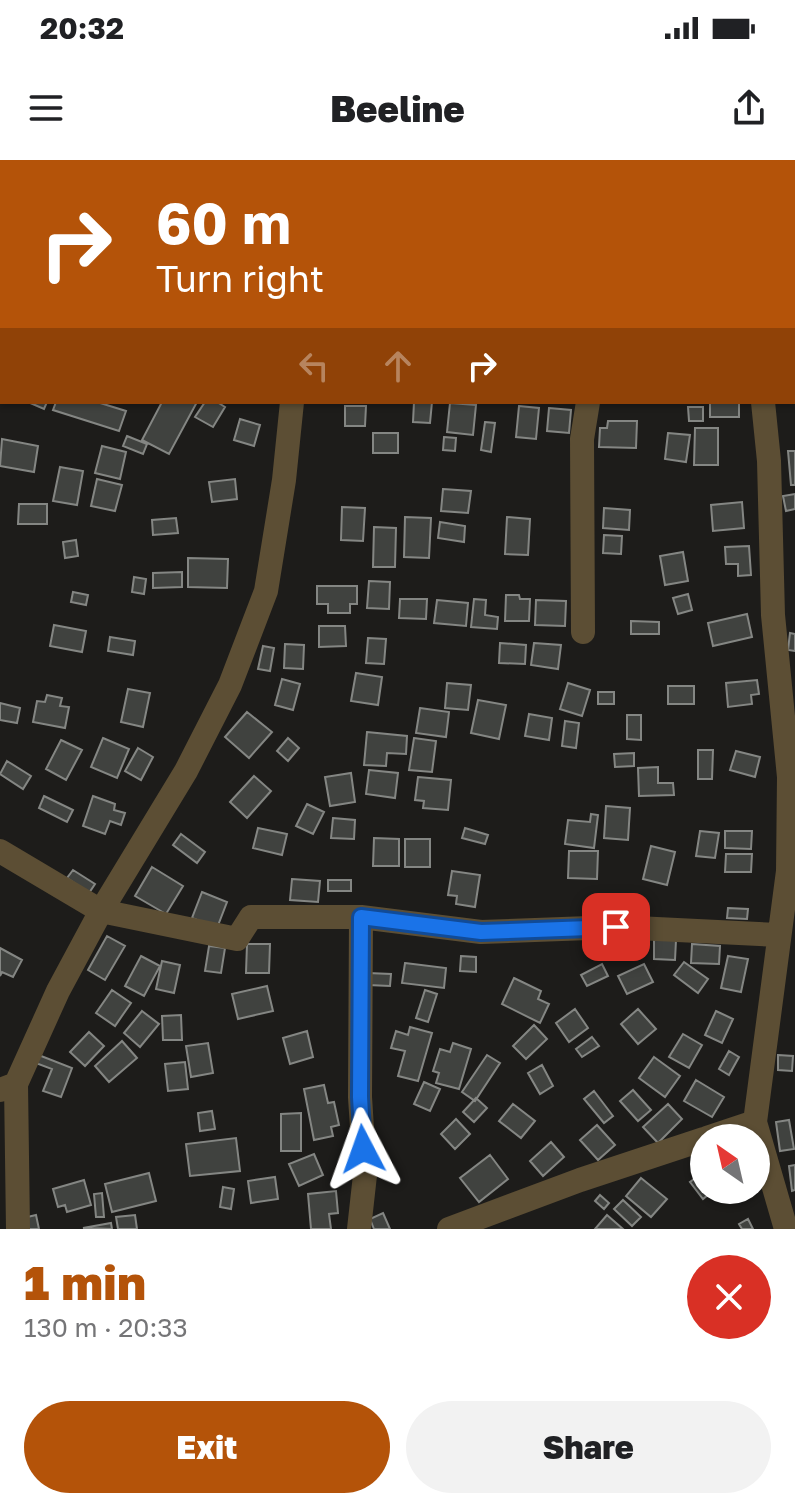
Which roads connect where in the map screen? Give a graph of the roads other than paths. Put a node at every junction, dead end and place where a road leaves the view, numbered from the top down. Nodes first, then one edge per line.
1 (292, 404) edge
2 (588, 404) edge
3 (763, 404) edge
4 (784, 617) edge
5 (583, 632) dead end
6 (0, 851) edge
7 (792, 872) edge
8 (101, 911) junction
9 (361, 917) junction
10 (779, 935) junction
11 (8, 1087) edge
12 (755, 1122) junction
13 (749, 1124) edge
14 (690, 1144) edge
15 (18, 1229) edge
16 (359, 1229) edge
17 (449, 1229) edge
18 (786, 1229) edge

1 - 8 street
2 - 5 street
3 - 4 street
4 - 7 street
6 - 8 street
7 - 10 street
8 - 9 street
8 - 11 street
9 - 10 street
9 - 16 street
10 - 12 street
11 - 15 street
12 - 13 street
12 - 18 street
14 - 17 street

